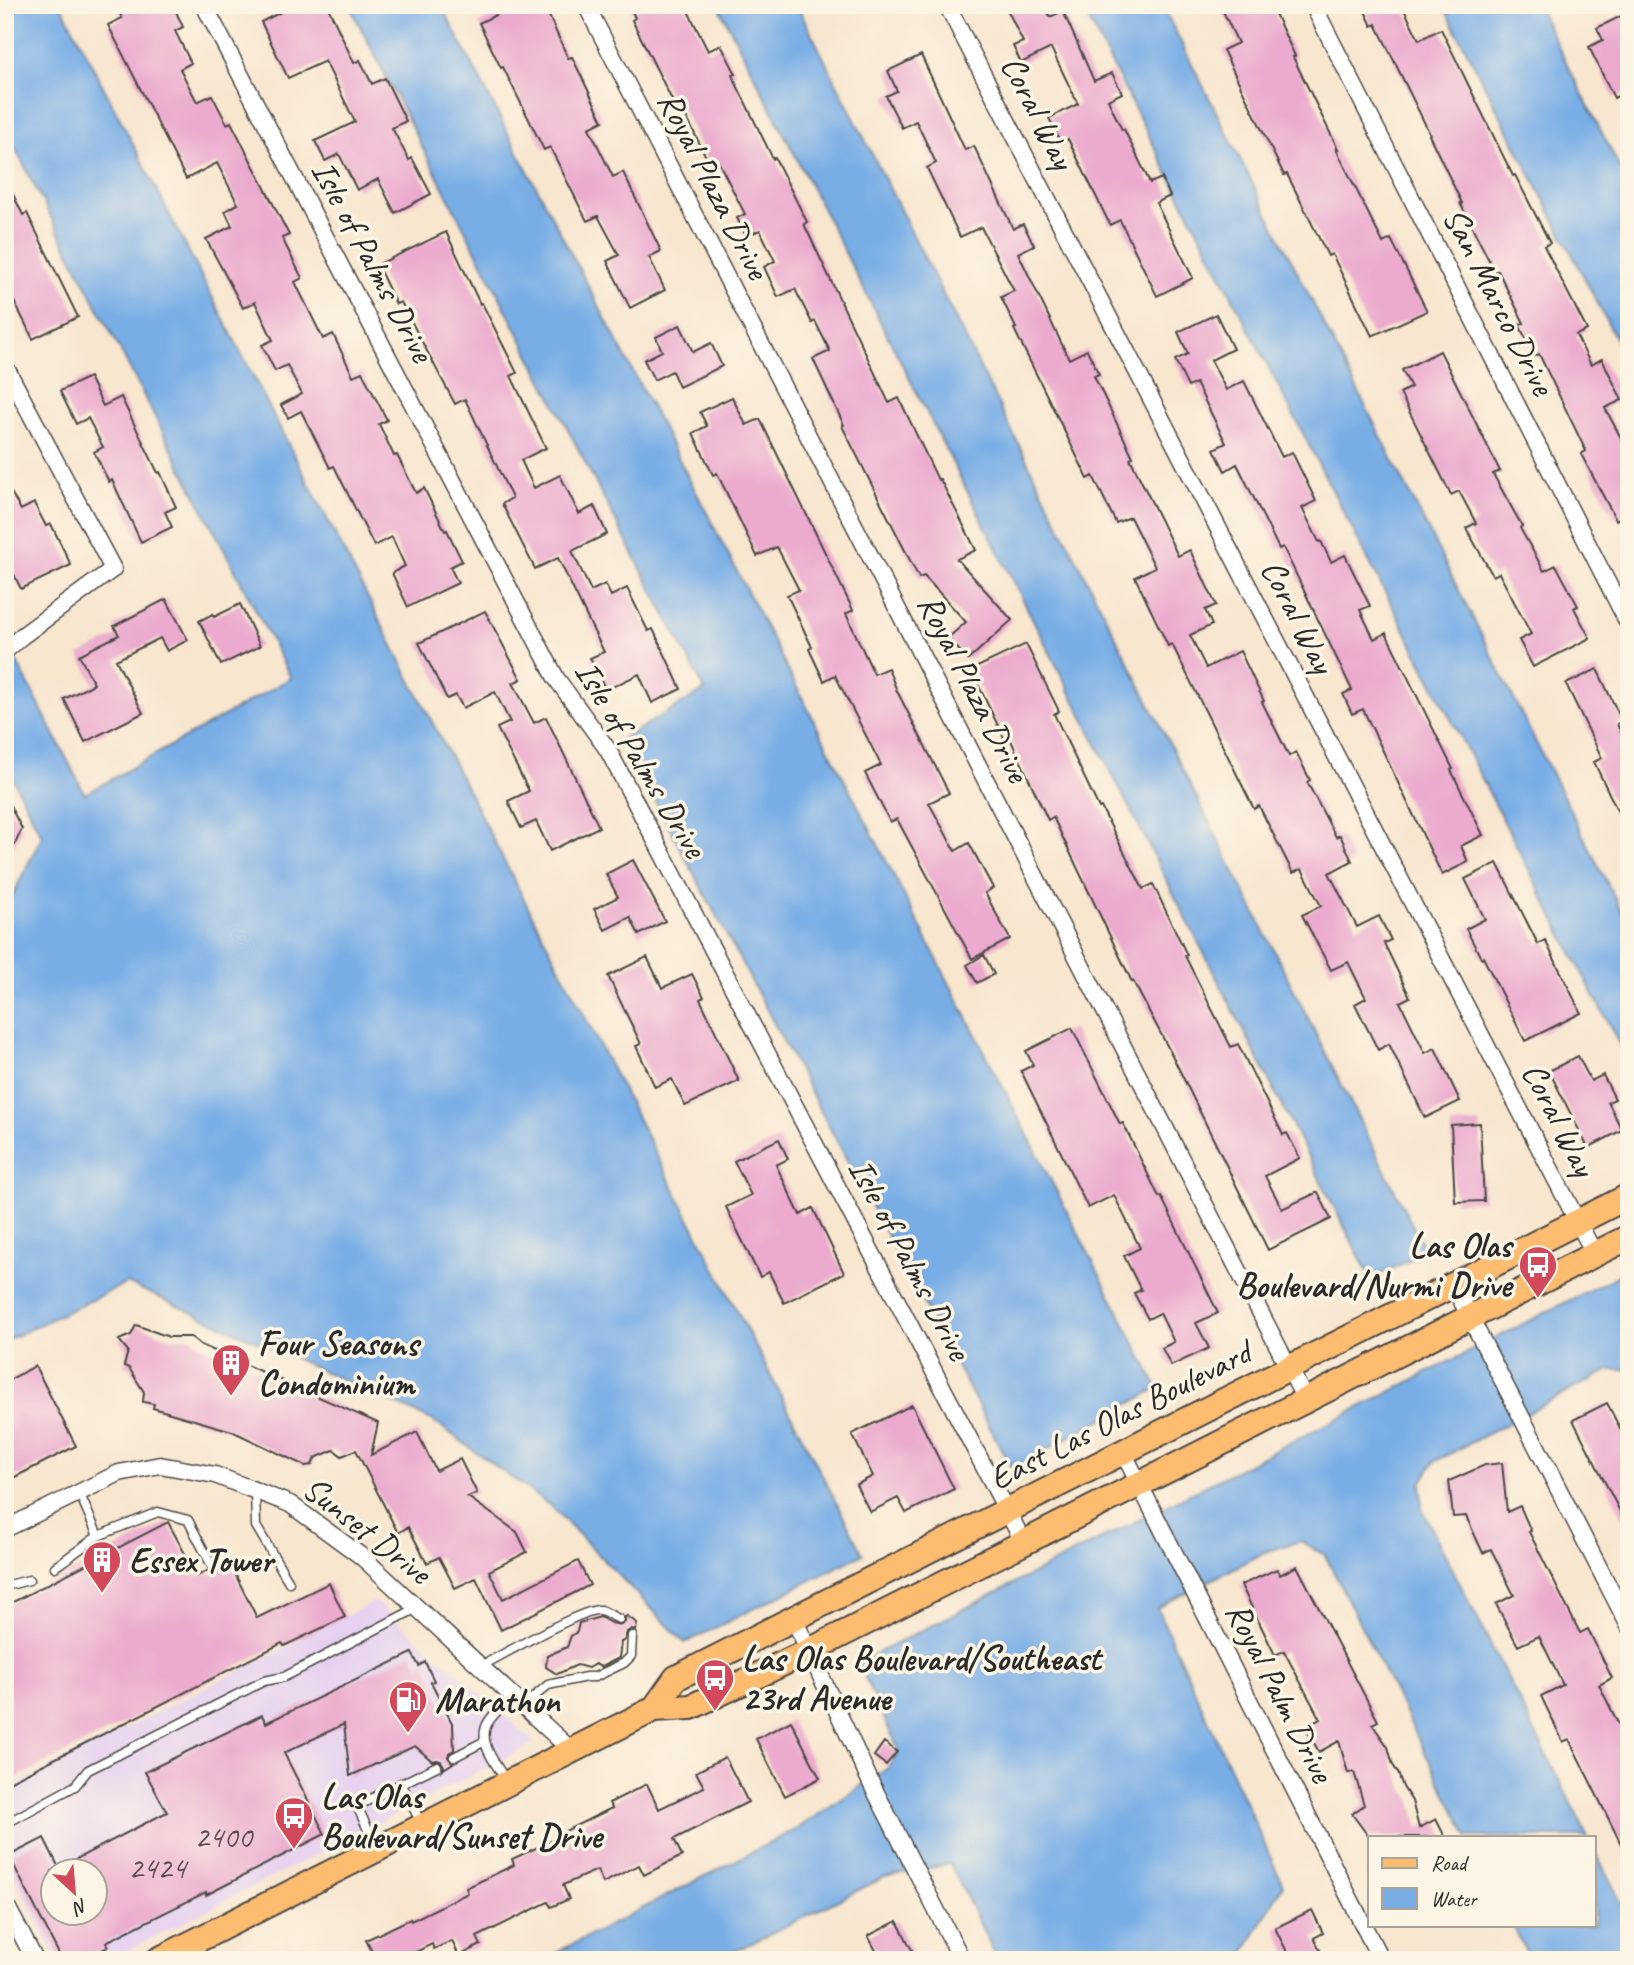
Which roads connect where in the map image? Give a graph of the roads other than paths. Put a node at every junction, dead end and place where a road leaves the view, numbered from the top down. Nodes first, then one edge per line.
1 (204, 5) edge
2 (586, 5) edge
3 (947, 5) edge
4 (1313, 5) edge
5 (5, 366) edge
6 (1629, 625) edge
7 (5, 651) edge
8 (1629, 1196) edge
9 (1577, 1223) junction
10 (1629, 1237) edge
11 (1595, 1255) junction
12 (1454, 1286) junction
13 (1476, 1327) junction
14 (1290, 1368) junction
15 (1306, 1401) junction
16 (1123, 1452) junction
17 (255, 1490) junction
18 (79, 1492) junction
19 (1144, 1495) junction
20 (1007, 1511) junction
21 (5, 1529) edge
22 (98, 1536) junction
23 (1024, 1544) junction
24 (55, 1566) dead end
25 (213, 1568) dead end
26 (29, 1580) dead end
27 (289, 1582) dead end
28 (5, 1587) edge
29 (417, 1608) junction
30 (619, 1619) dead end
31 (794, 1619) junction
32 (1629, 1626) edge
33 (632, 1636) dead end
34 (809, 1651) junction
35 (481, 1667) junction
36 (518, 1701) junction
37 (654, 1709) junction
38 (485, 1741) junction
39 (571, 1750) junction
40 (454, 1757) dead end
41 (437, 1766) dead end
42 (507, 1782) junction
43 (401, 1783) junction
44 (5, 1824) edge
45 (422, 1825) junction
46 (377, 1848) junction
47 (5, 1903) edge
48 (35, 1960) edge
49 (158, 1960) edge
50 (961, 1960) edge
51 (1381, 1960) edge

1 - 20 street, Isle of Palms Drive
2 - 14 street, Royal Plaza Drive
3 - 9 street, Coral Way
4 - 6 street, San Marco Drive
5 - 7 street
8 - 9 main road, East Las Olas Boulevard
9 - 11 street, Coral Way
9 - 12 main road, East Las Olas Boulevard
10 - 11 main road, East Las Olas Boulevard
11 - 13 main road, East Las Olas Boulevard
12 - 13 street
12 - 14 main road, East Las Olas Boulevard
13 - 15 main road, East Las Olas Boulevard
13 - 32 street
14 - 15 street, Royal Plaza Drive
14 - 16 main road, East Las Olas Boulevard
15 - 19 main road, East Las Olas Boulevard
16 - 19 street, Royal Palm Drive
16 - 20 main road, East Las Olas Boulevard
17 - 18 street, Sunset Drive
17 - 27 lane
17 - 29 street, Sunset Drive
18 - 21 street, Sunset Drive
18 - 22 lane
19 - 23 main road, East Las Olas Boulevard
19 - 51 street, Royal Palm Drive
20 - 23 street, Isle of Palms Drive
20 - 31 main road, East Las Olas Boulevard
22 - 24 lane
22 - 25 lane
23 - 34 main road, East Las Olas Boulevard
26 - 28 lane
29 - 35 street, Sunset Drive
29 - 44 lane
30 - 35 lane
31 - 34 street
31 - 37 main road, East Las Olas Boulevard
33 - 36 lane
34 - 37 main road, East Las Olas Boulevard
34 - 50 street
35 - 36 street, Sunset Drive
36 - 38 lane
36 - 39 street, Sunset Drive
37 - 39 main road, East Las Olas Boulevard
38 - 40 lane
38 - 42 lane
39 - 42 main road, East Las Olas Boulevard
41 - 43 lane
42 - 45 main road, East Las Olas Boulevard
43 - 45 lane
43 - 46 lane
45 - 46 main road, East Las Olas Boulevard
46 - 49 main road, East Las Olas Boulevard
47 - 48 street

